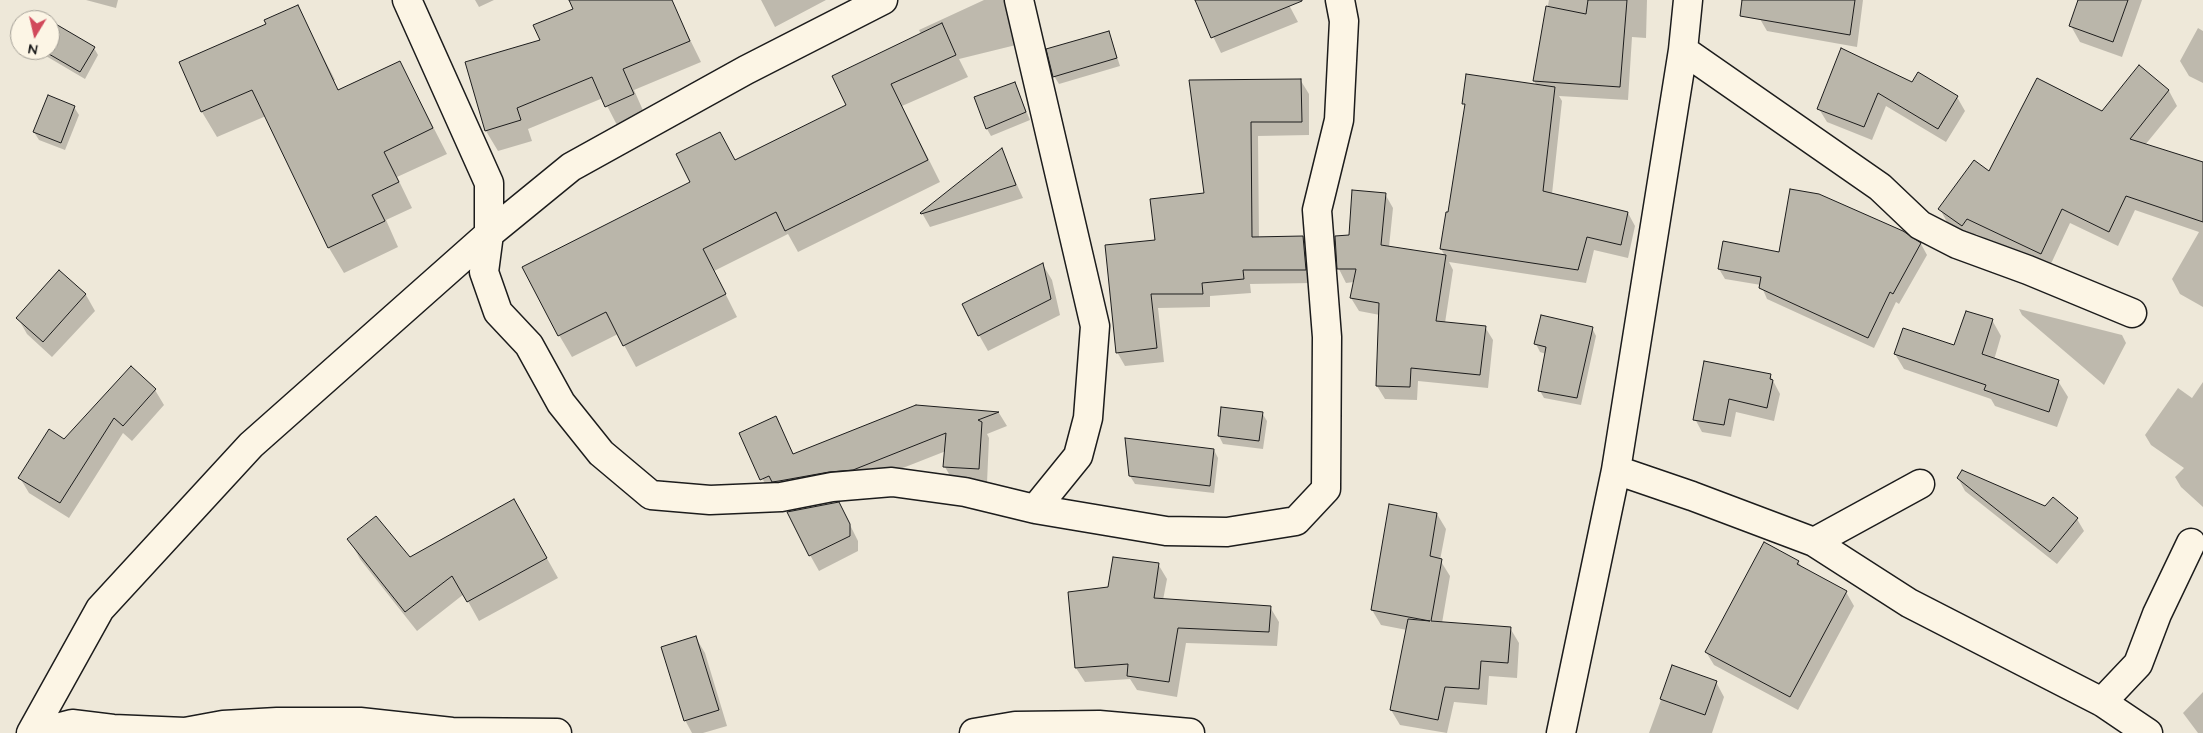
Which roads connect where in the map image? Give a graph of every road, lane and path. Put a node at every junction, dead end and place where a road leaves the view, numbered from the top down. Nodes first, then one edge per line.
1 (407, 0) edge
2 (883, 0) edge
3 (1018, 0) edge
4 (1340, 0) edge
5 (1688, 0) edge
6 (1683, 50) junction
7 (490, 234) junction
8 (2132, 313) dead end
9 (1616, 470) junction
10 (1920, 484) dead end
11 (1035, 509) junction
12 (1814, 542) junction
13 (2191, 544) dead end
14 (2102, 702) junction
15 (31, 733) edge
16 (37, 733) edge
17 (556, 733) edge
18 (974, 733) edge
19 (1190, 733) edge
20 (1561, 733) edge
21 (2148, 733) edge

1 - 7 street
2 - 7 street
3 - 11 street
4 - 11 street
5 - 6 street
6 - 8 street
6 - 9 street
7 - 11 street
7 - 15 street
9 - 12 street
9 - 20 street
10 - 12 street
12 - 14 street
13 - 14 street
14 - 21 street
16 - 17 street
18 - 19 street

